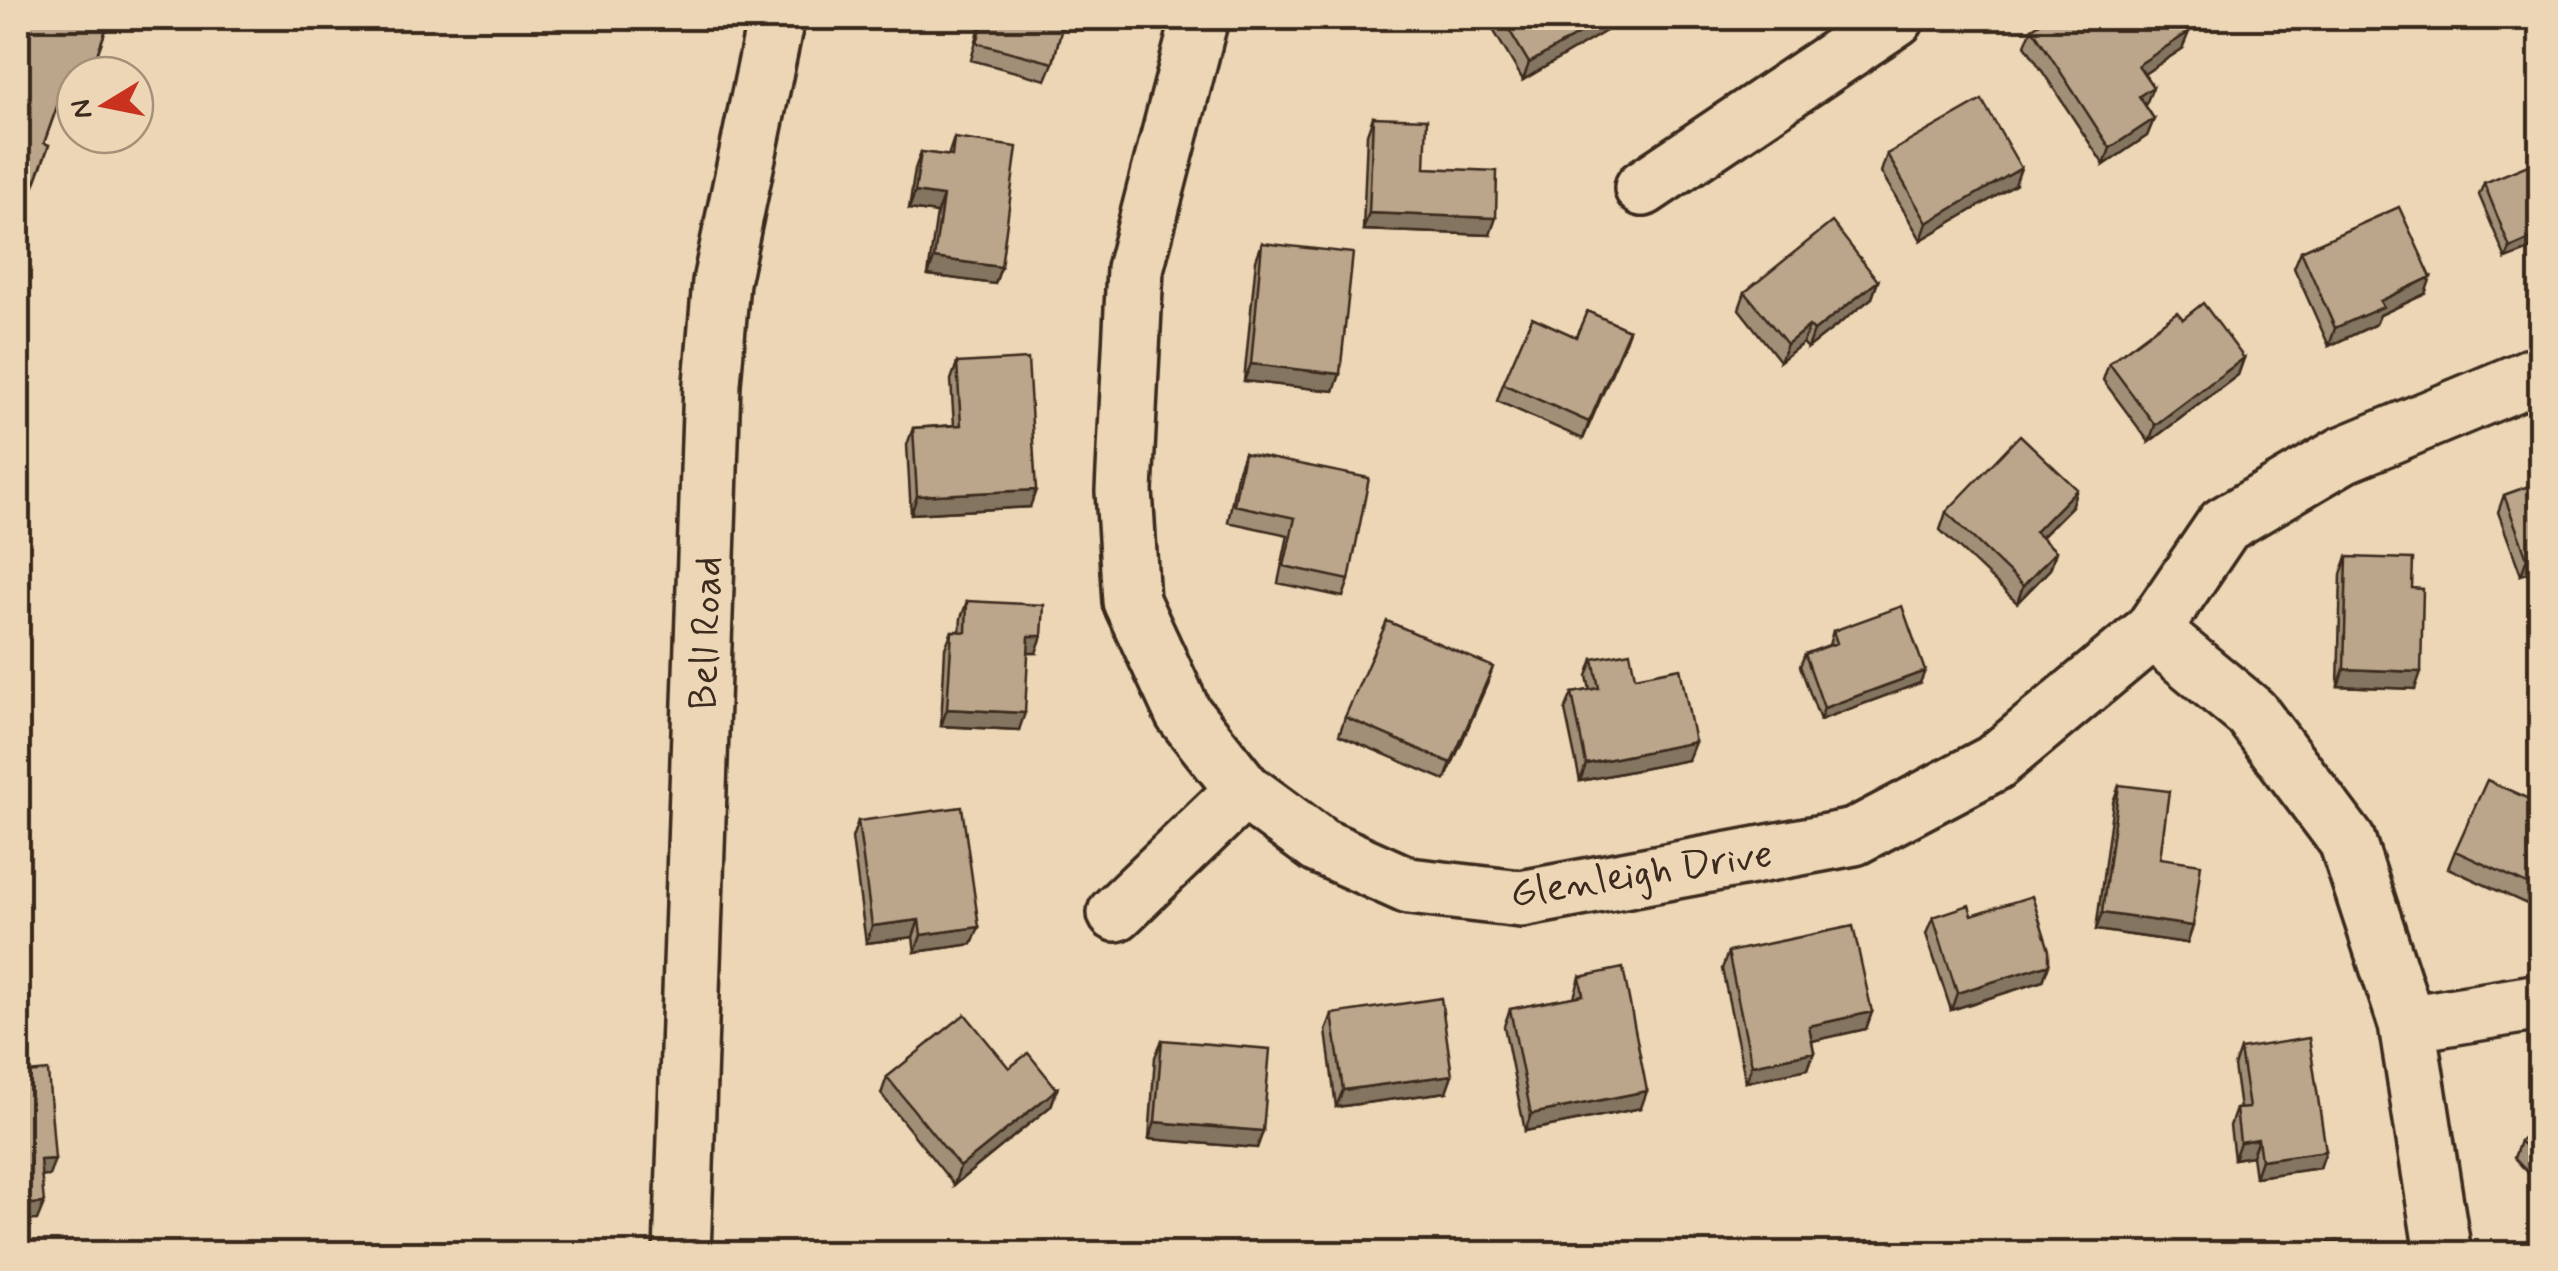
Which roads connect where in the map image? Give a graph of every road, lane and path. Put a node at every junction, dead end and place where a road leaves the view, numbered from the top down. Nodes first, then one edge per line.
1 (776, 18) edge
2 (1200, 18) edge
3 (1896, 18) edge
4 (1642, 188) dead end
5 (2540, 373) edge
6 (2152, 631) junction
7 (1244, 790) junction
8 (1116, 913) dead end
9 (2540, 1002) edge
10 (2407, 1024) junction
11 (682, 1254) edge
12 (2443, 1254) edge

1 - 11 street, Bell Road
2 - 7 street, Glenleigh Drive
3 - 4 street
5 - 6 street, Glenleigh Drive
6 - 7 street, Glenleigh Drive
6 - 10 street
7 - 8 street
9 - 10 street
10 - 12 street

